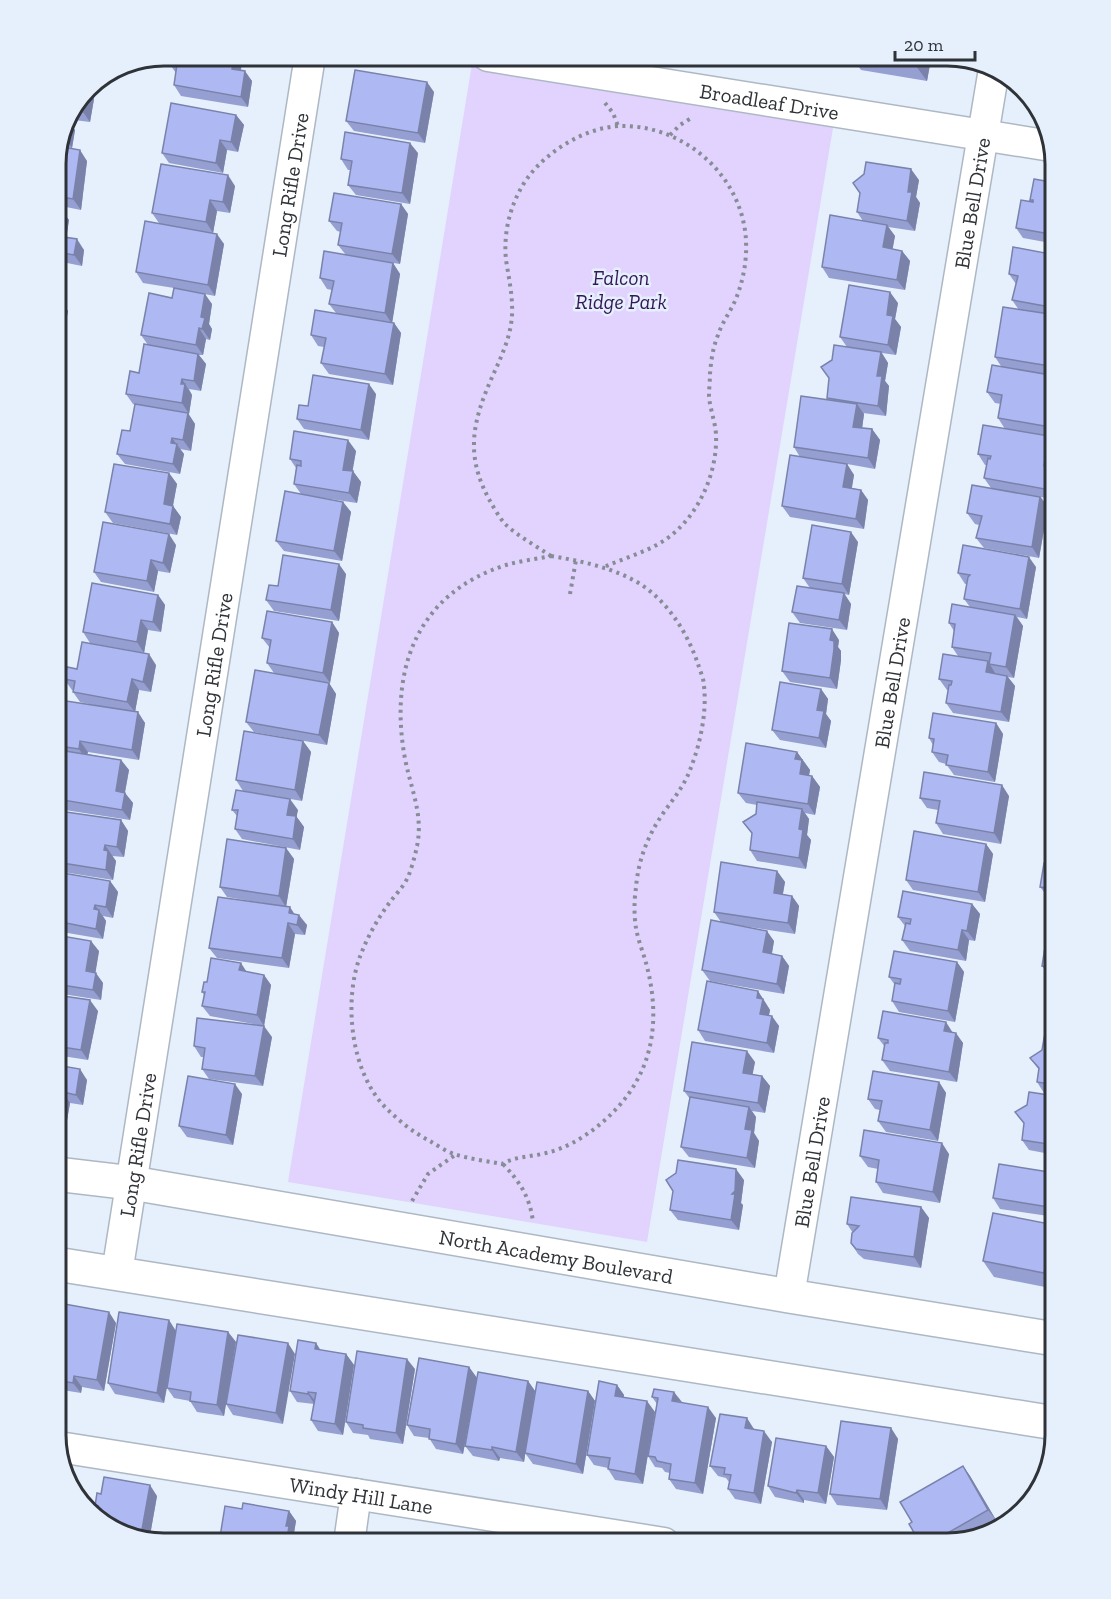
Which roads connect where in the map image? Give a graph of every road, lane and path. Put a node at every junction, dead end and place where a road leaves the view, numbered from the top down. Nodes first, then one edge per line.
1 (308, 66) edge
2 (613, 66) edge
3 (651, 69) edge
4 (993, 77) edge
5 (983, 135) junction
6 (1043, 145) edge
7 (551, 556) junction
8 (576, 560) junction
9 (603, 567) junction
10 (570, 594) dead end
11 (455, 1155) junction
12 (502, 1164) junction
13 (66, 1175) edge
14 (132, 1183) junction
15 (409, 1206) dead end
16 (533, 1226) dead end
17 (66, 1265) edge
18 (117, 1273) junction
19 (789, 1296) junction
20 (1045, 1337) edge
21 (1045, 1421) edge
22 (67, 1449) edge
23 (357, 1494) junction
24 (351, 1533) edge
25 (601, 1533) edge

1 - 14 street, Long Rifle Drive
2 - 3 street, Broadleaf Drive
3 - 5 street, Broadleaf Drive
4 - 5 street, Blue Bell Drive
5 - 6 street, Broadleaf Drive
5 - 19 street, Blue Bell Drive
7 - 8 path
7 - 9 path
7 - 11 path
8 - 9 path
8 - 10 path
9 - 12 path
11 - 12 path
11 - 15 path
12 - 16 path
13 - 14 street, North Academy Boulevard
14 - 18 street, Long Rifle Drive
14 - 19 street, North Academy Boulevard
17 - 18 street
18 - 21 street
19 - 20 street, North Academy Boulevard
22 - 23 street, Windy Hill Lane
23 - 24 street
23 - 25 street, Windy Hill Lane

